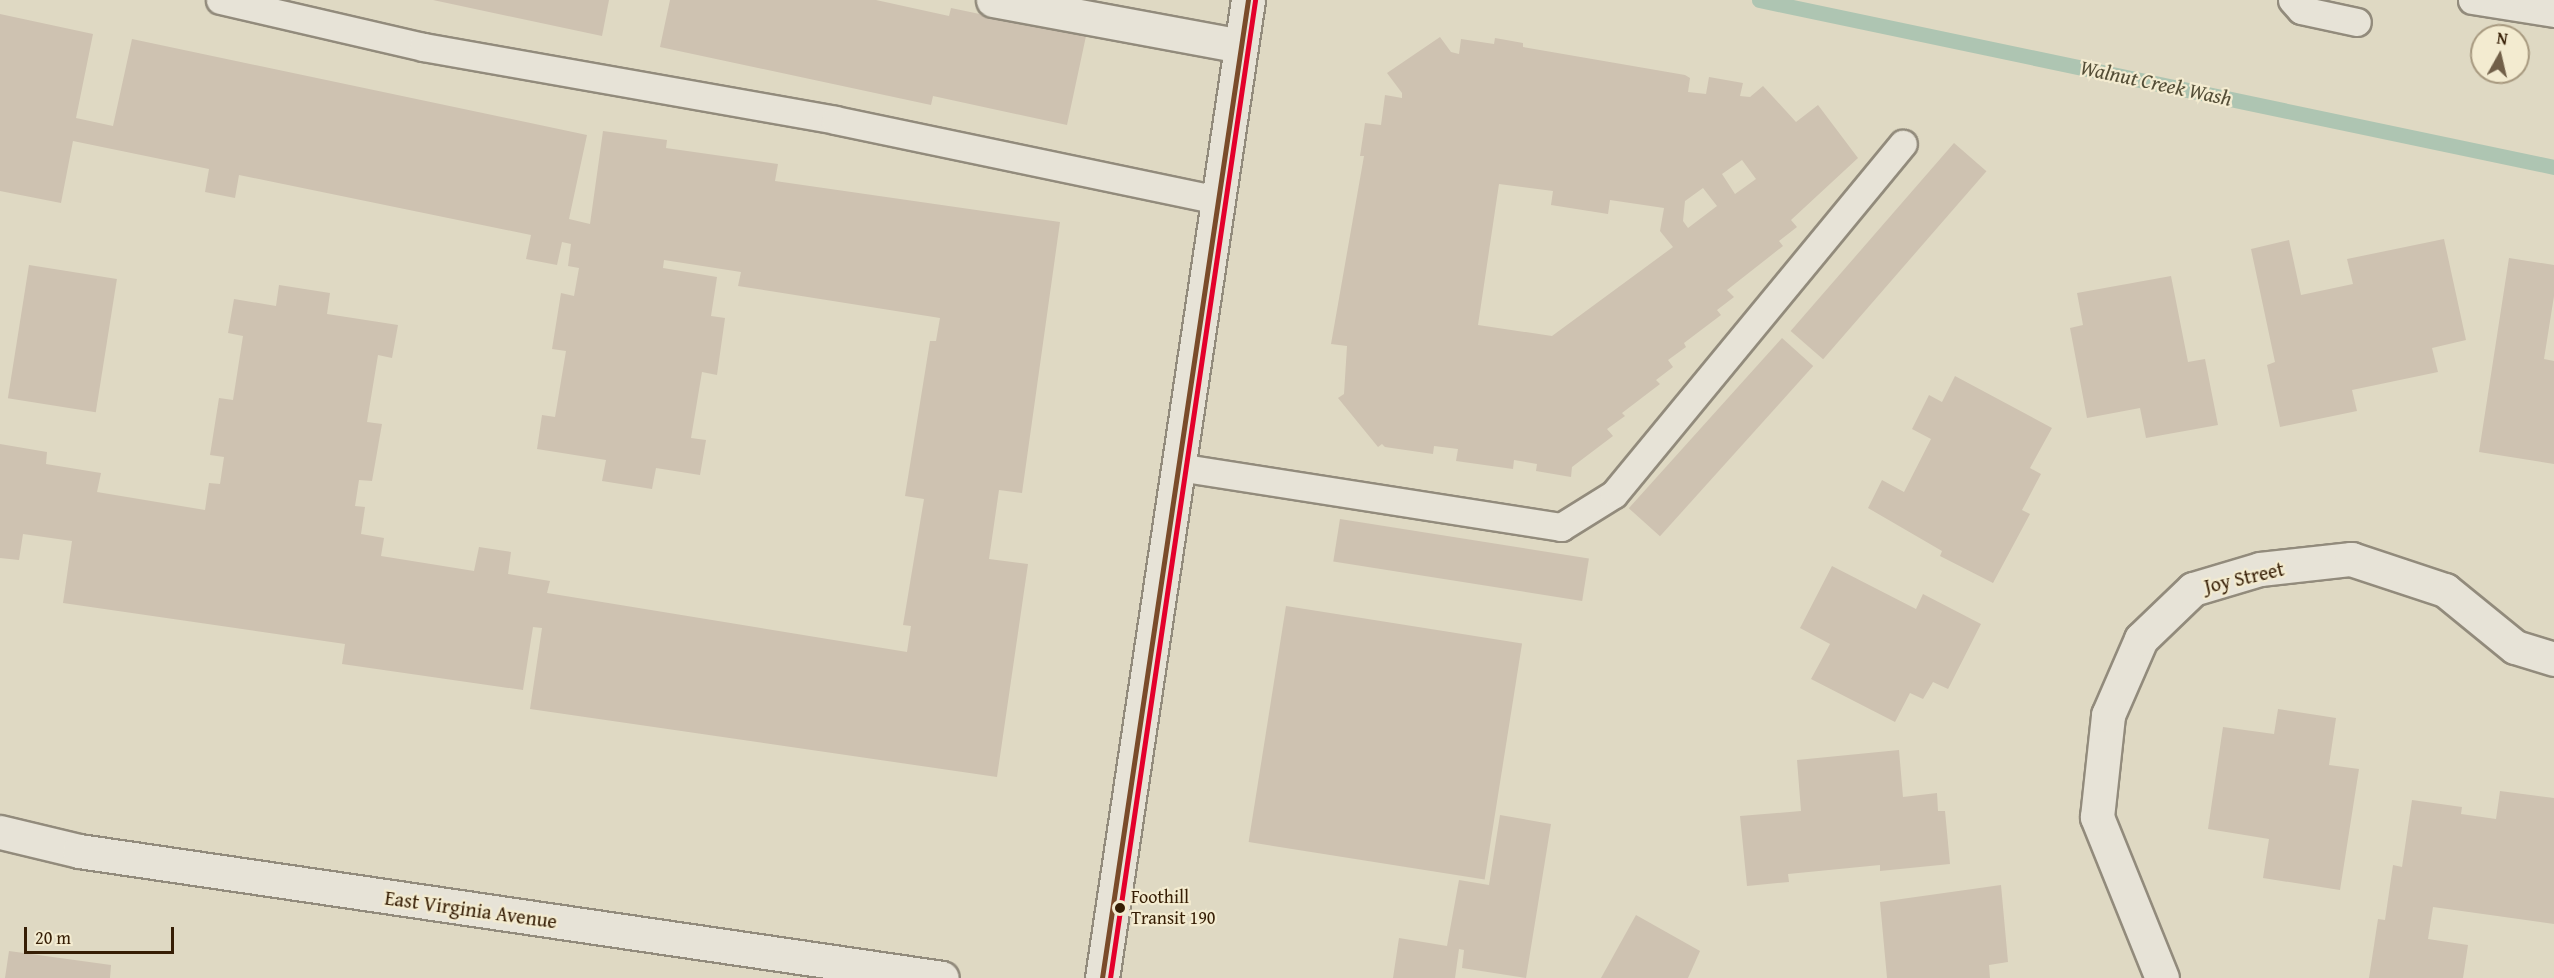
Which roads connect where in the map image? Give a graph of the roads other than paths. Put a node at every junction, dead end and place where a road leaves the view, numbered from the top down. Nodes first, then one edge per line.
1 (220, 0) edge
2 (993, 0) edge
3 (1248, 0) edge
4 (2292, 0) edge
5 (2472, 0) edge
6 (2554, 13) edge
7 (2357, 22) dead end
8 (1240, 46) junction
9 (1903, 144) dead end
10 (1217, 200) junction
11 (1178, 467) junction
12 (2554, 659) edge
13 (0, 832) edge
14 (852, 971) edge
15 (942, 978) edge
16 (1102, 978) edge
17 (2162, 978) edge

1 - 10 lane
2 - 8 street
3 - 8 street
4 - 7 lane
5 - 6 lane
8 - 10 street
9 - 11 lane
10 - 11 street
11 - 16 street
12 - 17 street, Joy Street
13 - 14 street, East Virginia Avenue
14 - 15 street, East Virginia Avenue

